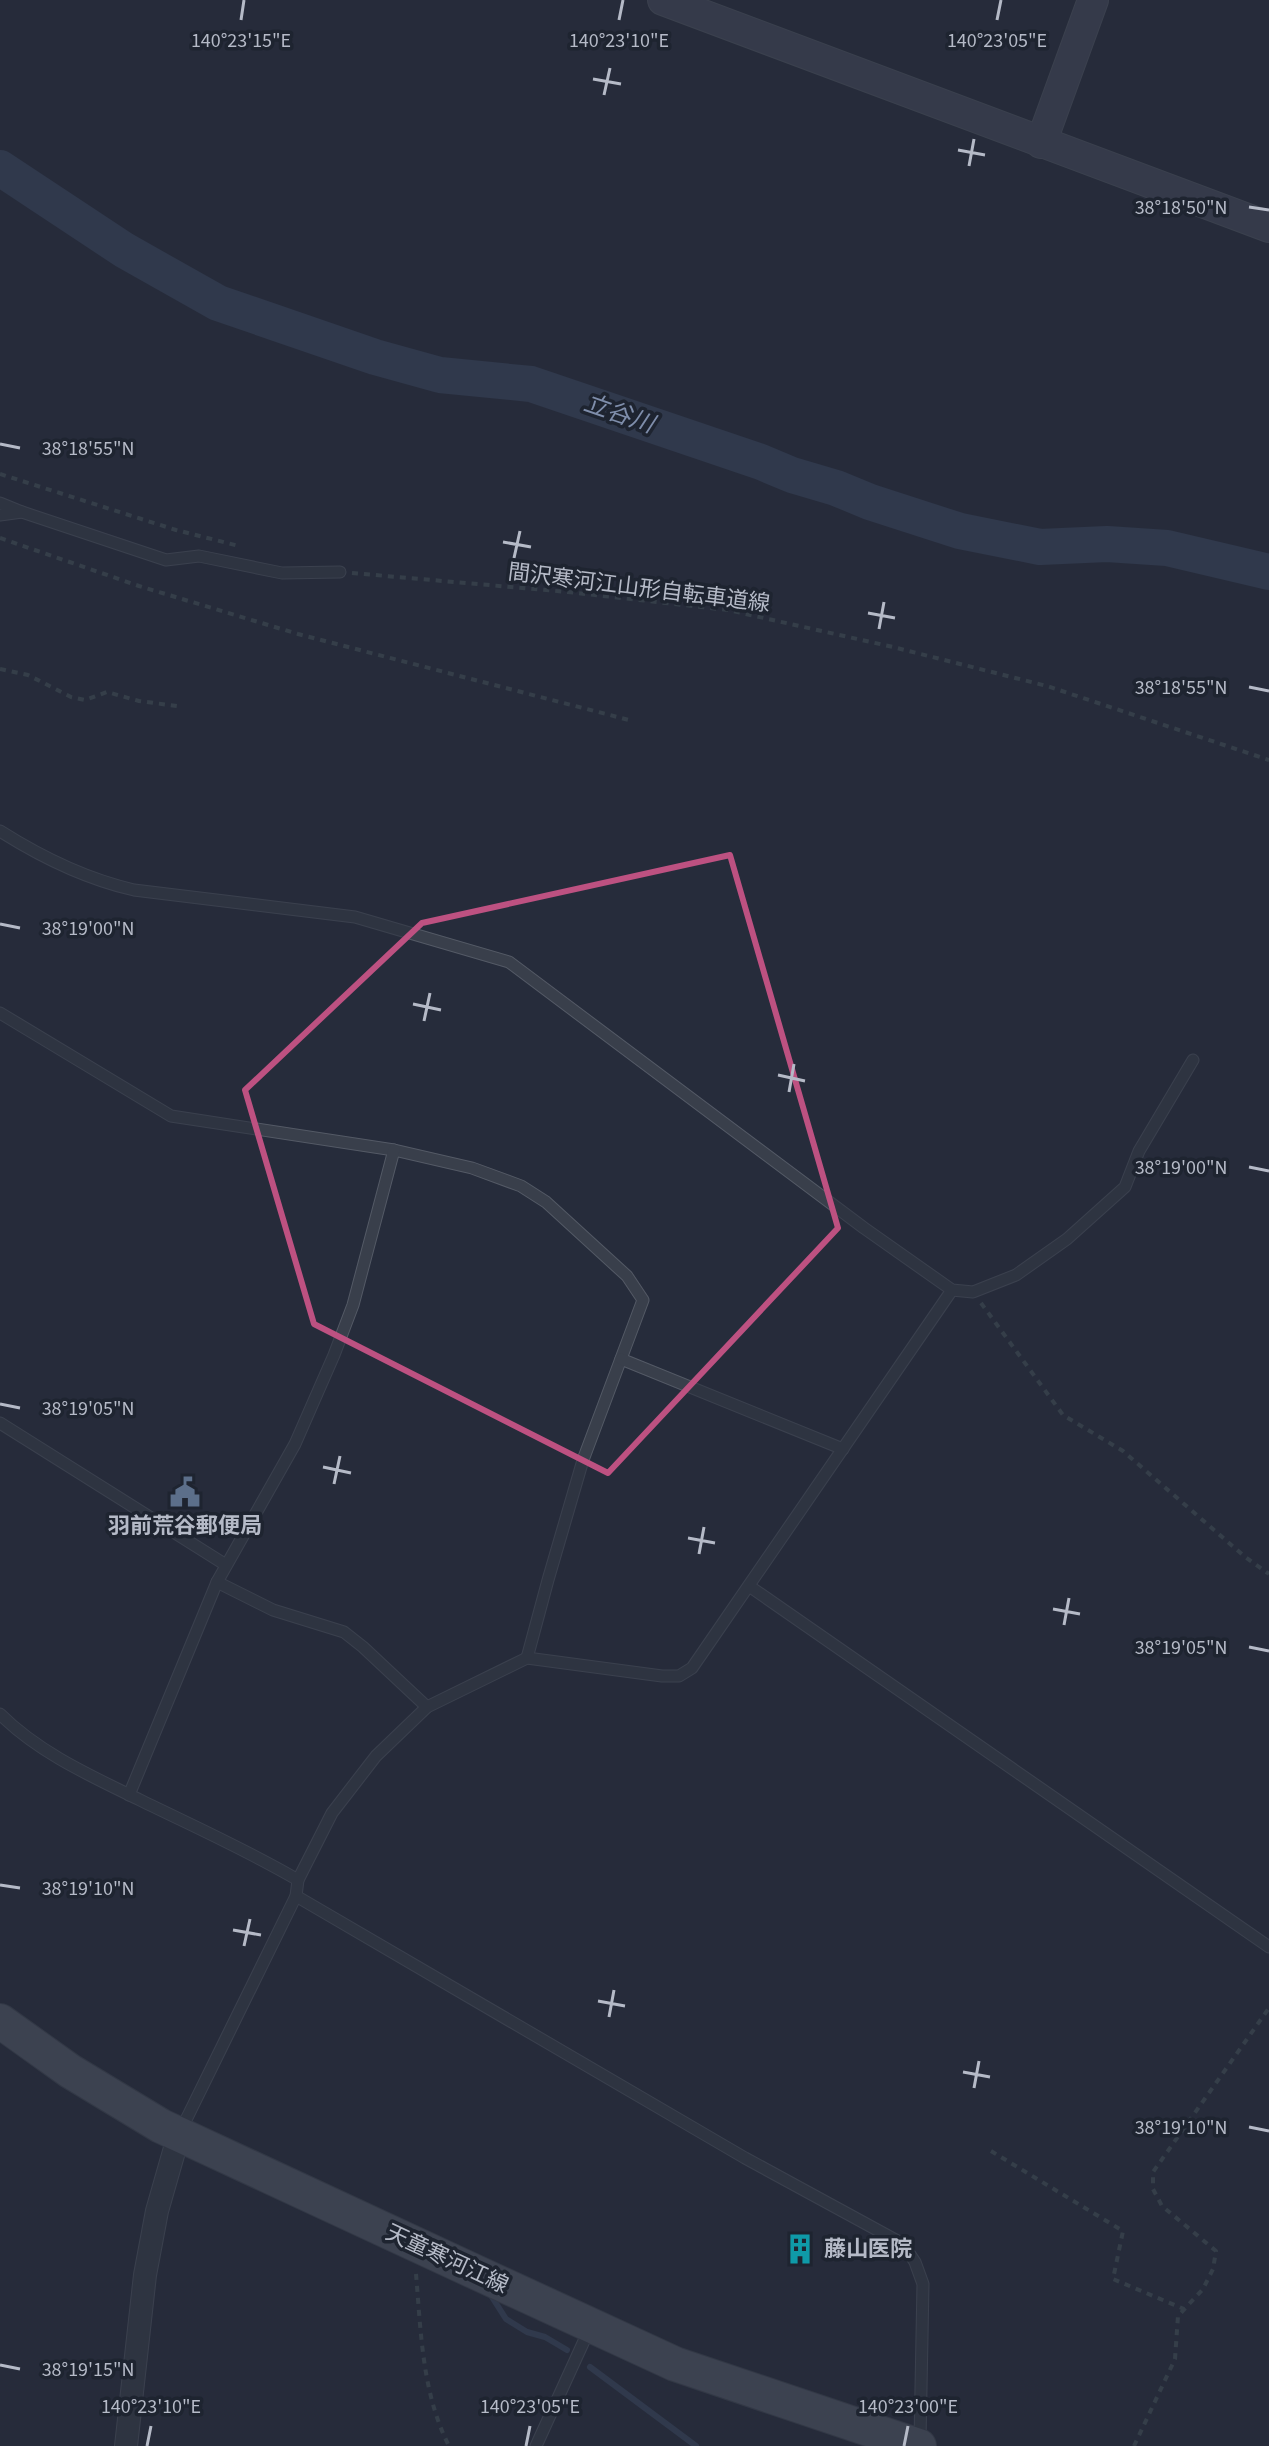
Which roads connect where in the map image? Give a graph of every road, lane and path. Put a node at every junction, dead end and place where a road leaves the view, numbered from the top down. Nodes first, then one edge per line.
1 (663, 0) edge
2 (1093, 0) edge
3 (1041, 143) junction
4 (1269, 227) edge
5 (0, 474) edge
6 (0, 503) edge
7 (22, 512) junction
8 (0, 515) edge
9 (0, 538) edge
10 (251, 549) dead end
11 (340, 572) joint
12 (0, 669) edge
13 (177, 706) dead end
14 (629, 720) dead end
15 (1269, 760) edge
16 (0, 831) edge
17 (0, 1013) edge
18 (1193, 1060) dead end
19 (394, 1150) junction
20 (952, 1290) junction
21 (973, 1292) junction
22 (621, 1359) junction
23 (0, 1423) edge
24 (843, 1449) junction
25 (226, 1565) junction
26 (1269, 1574) edge
27 (217, 1582) junction
28 (749, 1586) junction
29 (527, 1658) junction
30 (427, 1707) junction
31 (0, 1714) edge
32 (129, 1795) junction
33 (298, 1880) junction
34 (296, 1896) junction
35 (1269, 1947) edge
36 (1269, 2008) edge
37 (0, 2021) edge
38 (179, 2134) junction
39 (991, 2151) dead end
40 (414, 2244) junction
41 (1184, 2309) junction
42 (591, 2326) junction
43 (126, 2446) edge
44 (449, 2446) edge
45 (536, 2446) edge
46 (919, 2446) edge
47 (1134, 2446) edge

1 - 3 street
2 - 3 street
3 - 4 street
5 - 10 path
6 - 7 lane
7 - 8 lane
7 - 11 lane
9 - 14 path
11 - 15 path, 間沢寒河江山形自転車道線
12 - 13 path
16 - 20 lane
17 - 19 lane
18 - 21 lane
19 - 22 lane
19 - 25 lane
20 - 21 lane
20 - 24 lane
21 - 26 path
22 - 24 lane
22 - 29 lane
23 - 25 lane
24 - 28 lane
25 - 27 lane
27 - 30 lane
27 - 32 lane
28 - 29 lane
28 - 35 lane
29 - 30 lane
30 - 33 lane
31 - 32 lane
32 - 33 lane
33 - 34 lane
34 - 38 lane
34 - 46 lane
36 - 41 path
37 - 38 main road, 天童寒河江線
38 - 40 main road, 天童寒河江線
38 - 43 street
39 - 41 path
40 - 42 main road, 天童寒河江線
40 - 44 path
41 - 47 path
42 - 45 lane
42 - 46 main road, 天童寒河江線

